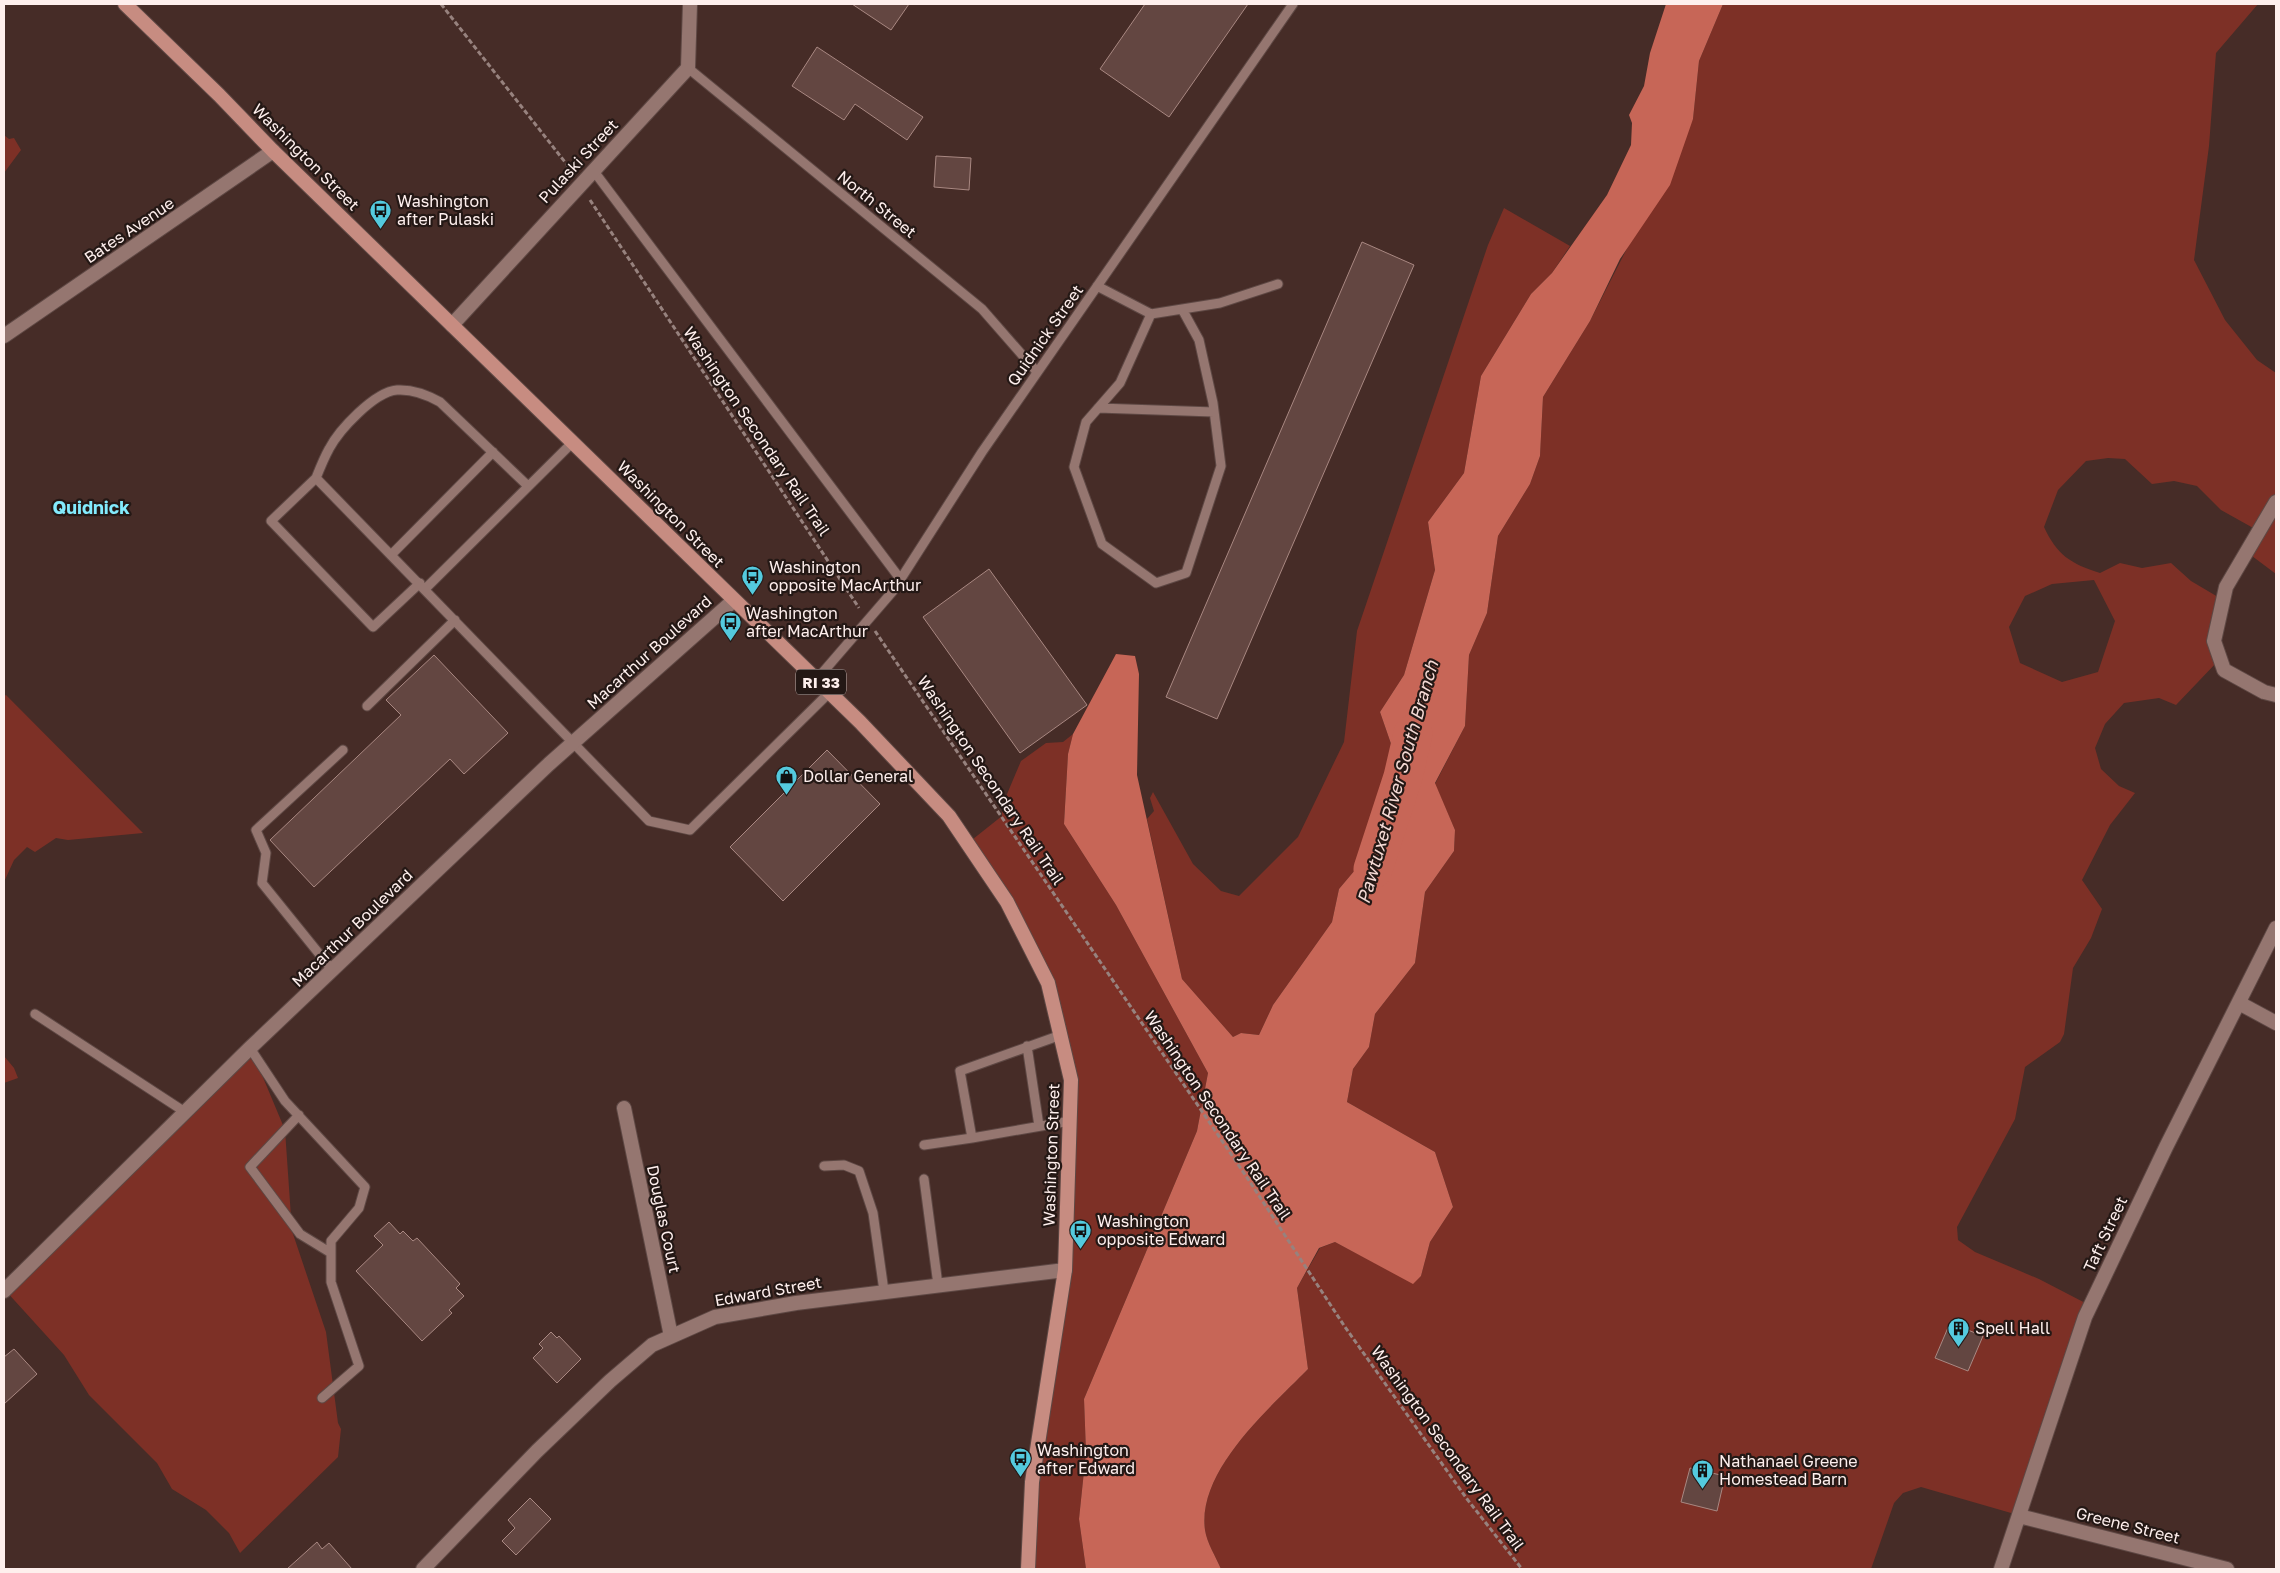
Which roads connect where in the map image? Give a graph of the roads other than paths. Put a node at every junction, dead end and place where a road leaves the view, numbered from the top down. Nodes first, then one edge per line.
1 (125, 4) edge
2 (690, 4) edge
3 (1293, 4) edge
4 (688, 68) junction
5 (273, 151) junction
6 (593, 170) junction
7 (1278, 284) dead end
8 (1097, 286) junction
9 (1182, 309) junction
10 (1151, 314) junction
11 (452, 326) junction
12 (4, 336) edge
13 (1038, 372) junction
14 (1098, 408) junction
15 (1214, 412) junction
16 (573, 442) junction
17 (493, 452) junction
18 (316, 478) junction
19 (528, 486) junction
20 (2276, 502) edge
21 (392, 555) junction
22 (901, 580) junction
23 (422, 586) junction
24 (733, 600) junction
25 (455, 620) junction
26 (817, 679) junction
27 (830, 692) junction
28 (2276, 695) edge
29 (367, 706) dead end
30 (574, 742) junction
31 (343, 750) dead end
32 (2276, 928) edge
33 (333, 970) junction
34 (2239, 1003) junction
35 (35, 1014) dead end
36 (2276, 1023) edge
37 (1061, 1035) junction
38 (1027, 1046) junction
39 (250, 1048) junction
40 (624, 1108) dead end
41 (185, 1112) junction
42 (299, 1115) junction
43 (1070, 1121) junction
44 (1039, 1126) junction
45 (972, 1138) junction
46 (924, 1145) dead end
47 (824, 1166) dead end
48 (924, 1180) dead end
49 (331, 1253) junction
50 (1065, 1270) junction
51 (938, 1285) junction
52 (4, 1291) edge
53 (884, 1291) junction
54 (671, 1336) junction
55 (322, 1398) dead end
56 (2019, 1516) junction
57 (423, 1569) edge
58 (1028, 1569) edge
59 (2000, 1569) edge
60 (2227, 1569) edge

1 - 5 main road, Washington Street / RI 33
2 - 4 street
3 - 8 lane, Quidnick Street
4 - 6 street, Pulaski Street
4 - 13 lane, North Street
5 - 11 main road, Washington Street / RI 33
5 - 12 street, Bates Avenue
6 - 11 street, Pulaski Street
6 - 22 lane
7 - 9 lane
8 - 10 lane
8 - 13 lane, Quidnick Street
9 - 10 lane
9 - 15 lane
10 - 14 lane
11 - 16 main road, Washington Street / RI 33
13 - 22 lane, Quidnick Street
14 - 15 lane
14 - 15 lane
16 - 19 lane
16 - 24 main road, Washington Street / RI 33
17 - 18 lane
17 - 19 lane
17 - 21 lane
18 - 21 lane
18 - 23 lane
19 - 23 lane
20 - 28 street
21 - 23 lane
22 - 26 lane, Quidnick Street
23 - 25 lane
24 - 26 main road, Washington Street / RI 33
24 - 30 street, Macarthur Boulevard
25 - 29 lane
25 - 30 lane
26 - 27 main road, Washington Street / RI 33
27 - 30 lane
27 - 37 main road, Washington Street / RI 33
30 - 33 street, Macarthur Boulevard
31 - 33 lane
32 - 34 street, Taft Street
33 - 39 street, Macarthur Boulevard
34 - 36 street
34 - 56 street, Taft Street
35 - 41 lane
37 - 38 lane
37 - 43 main road, Washington Street / RI 33
38 - 44 lane
38 - 45 lane
39 - 41 street, Macarthur Boulevard
39 - 42 lane
40 - 54 street, Douglas Court
41 - 52 street, Macarthur Boulevard
42 - 49 lane
42 - 49 lane
43 - 44 lane
43 - 50 main road, Washington Street / RI 33
44 - 45 lane
45 - 46 lane
47 - 53 lane
48 - 51 lane
49 - 55 lane
50 - 51 street, Edward Street
50 - 58 main road, Washington Street / RI 33
51 - 53 street, Edward Street
53 - 54 street, Edward Street
54 - 57 street, Edward Street
56 - 59 street, Taft Street
56 - 60 street, Greene Street

